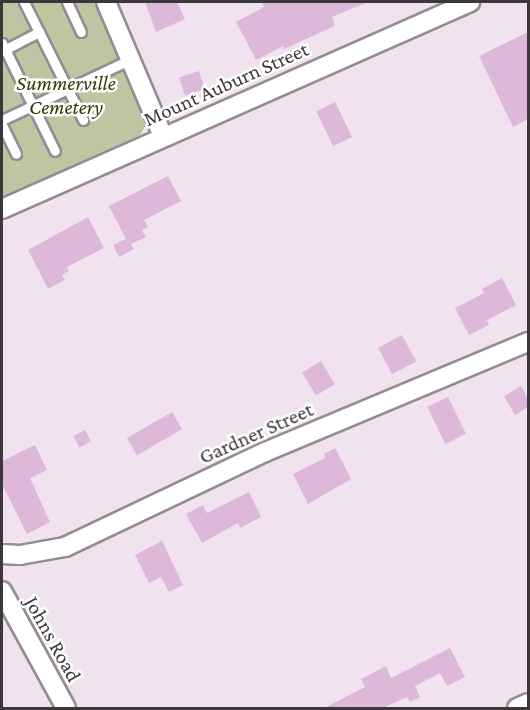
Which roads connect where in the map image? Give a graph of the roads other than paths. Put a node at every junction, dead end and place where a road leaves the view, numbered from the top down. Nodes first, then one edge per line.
1 (24, 2) edge
2 (67, 2) edge
3 (106, 2) edge
4 (470, 2) edge
5 (39, 32) junction
6 (81, 32) dead end
7 (3, 48) edge
8 (131, 59) junction
9 (67, 89) junction
10 (32, 106) junction
11 (82, 120) dead end
12 (2, 123) edge
13 (163, 136) junction
14 (55, 151) dead end
15 (16, 154) dead end
16 (2, 209) edge
17 (528, 342) edge
18 (2, 554) edge
19 (2, 591) edge
20 (528, 703) edge
21 (66, 708) edge
22 (517, 708) edge

1 - 5 lane
2 - 6 lane
3 - 8 street
4 - 13 street, Mount Auburn Street
5 - 7 lane
5 - 9 lane
7 - 10 lane
8 - 9 lane
8 - 13 street
9 - 10 lane
9 - 11 lane
10 - 12 lane
10 - 14 lane
12 - 15 lane
13 - 16 street, Mount Auburn Street
17 - 18 street, Gardner Street
19 - 21 street, Johns Road
20 - 22 street

